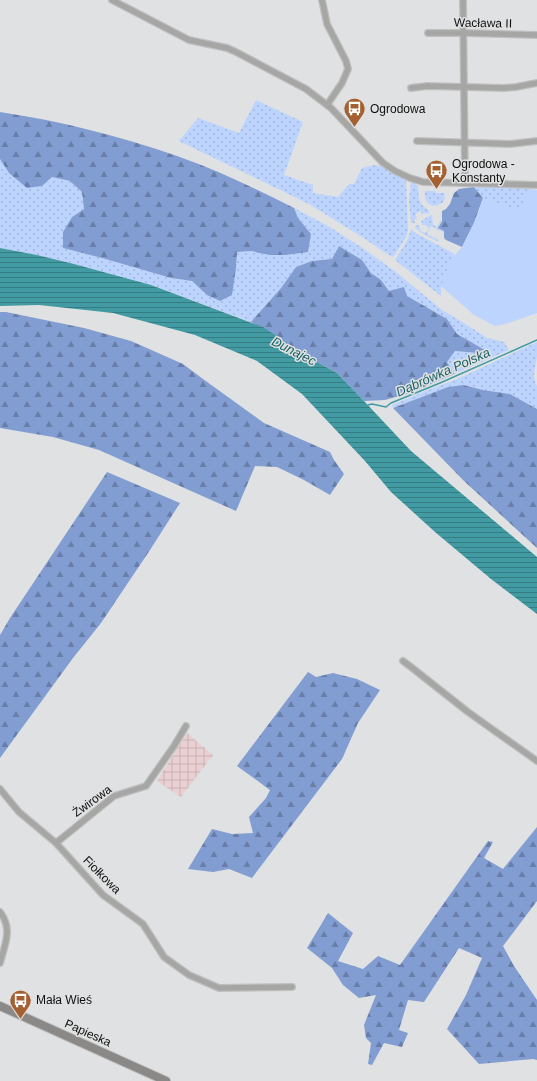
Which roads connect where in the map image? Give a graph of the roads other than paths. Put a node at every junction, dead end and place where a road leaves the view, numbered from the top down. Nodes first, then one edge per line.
1 (112, 0) edge
2 (322, 0) edge
3 (463, 0) edge
4 (428, 33) dead end
5 (464, 33) junction
6 (537, 35) edge
7 (537, 83) edge
8 (465, 87) junction
9 (411, 88) dead end
10 (327, 105) junction
11 (417, 141) dead end
12 (537, 141) edge
13 (465, 142) junction
14 (465, 183) junction
15 (537, 185) edge
16 (402, 661) dead end
17 (186, 726) dead end
18 (537, 761) edge
19 (0, 789) edge
20 (56, 843) junction
21 (0, 912) edge
22 (0, 963) edge
23 (292, 987) dead end
24 (0, 1006) edge
25 (166, 1081) edge

1 - 10 street
2 - 10 street
3 - 5 street
4 - 5 street, Wacława II
5 - 6 street, Wacława II
5 - 8 street
7 - 8 street
8 - 9 street
8 - 13 street
10 - 14 street
11 - 13 street
12 - 13 street
13 - 14 street
14 - 15 street
16 - 18 street
17 - 20 street, Żwirowa
19 - 20 street, Fiołkowa
20 - 23 street, Fiołkowa
21 - 22 street
24 - 25 street, Papieska

